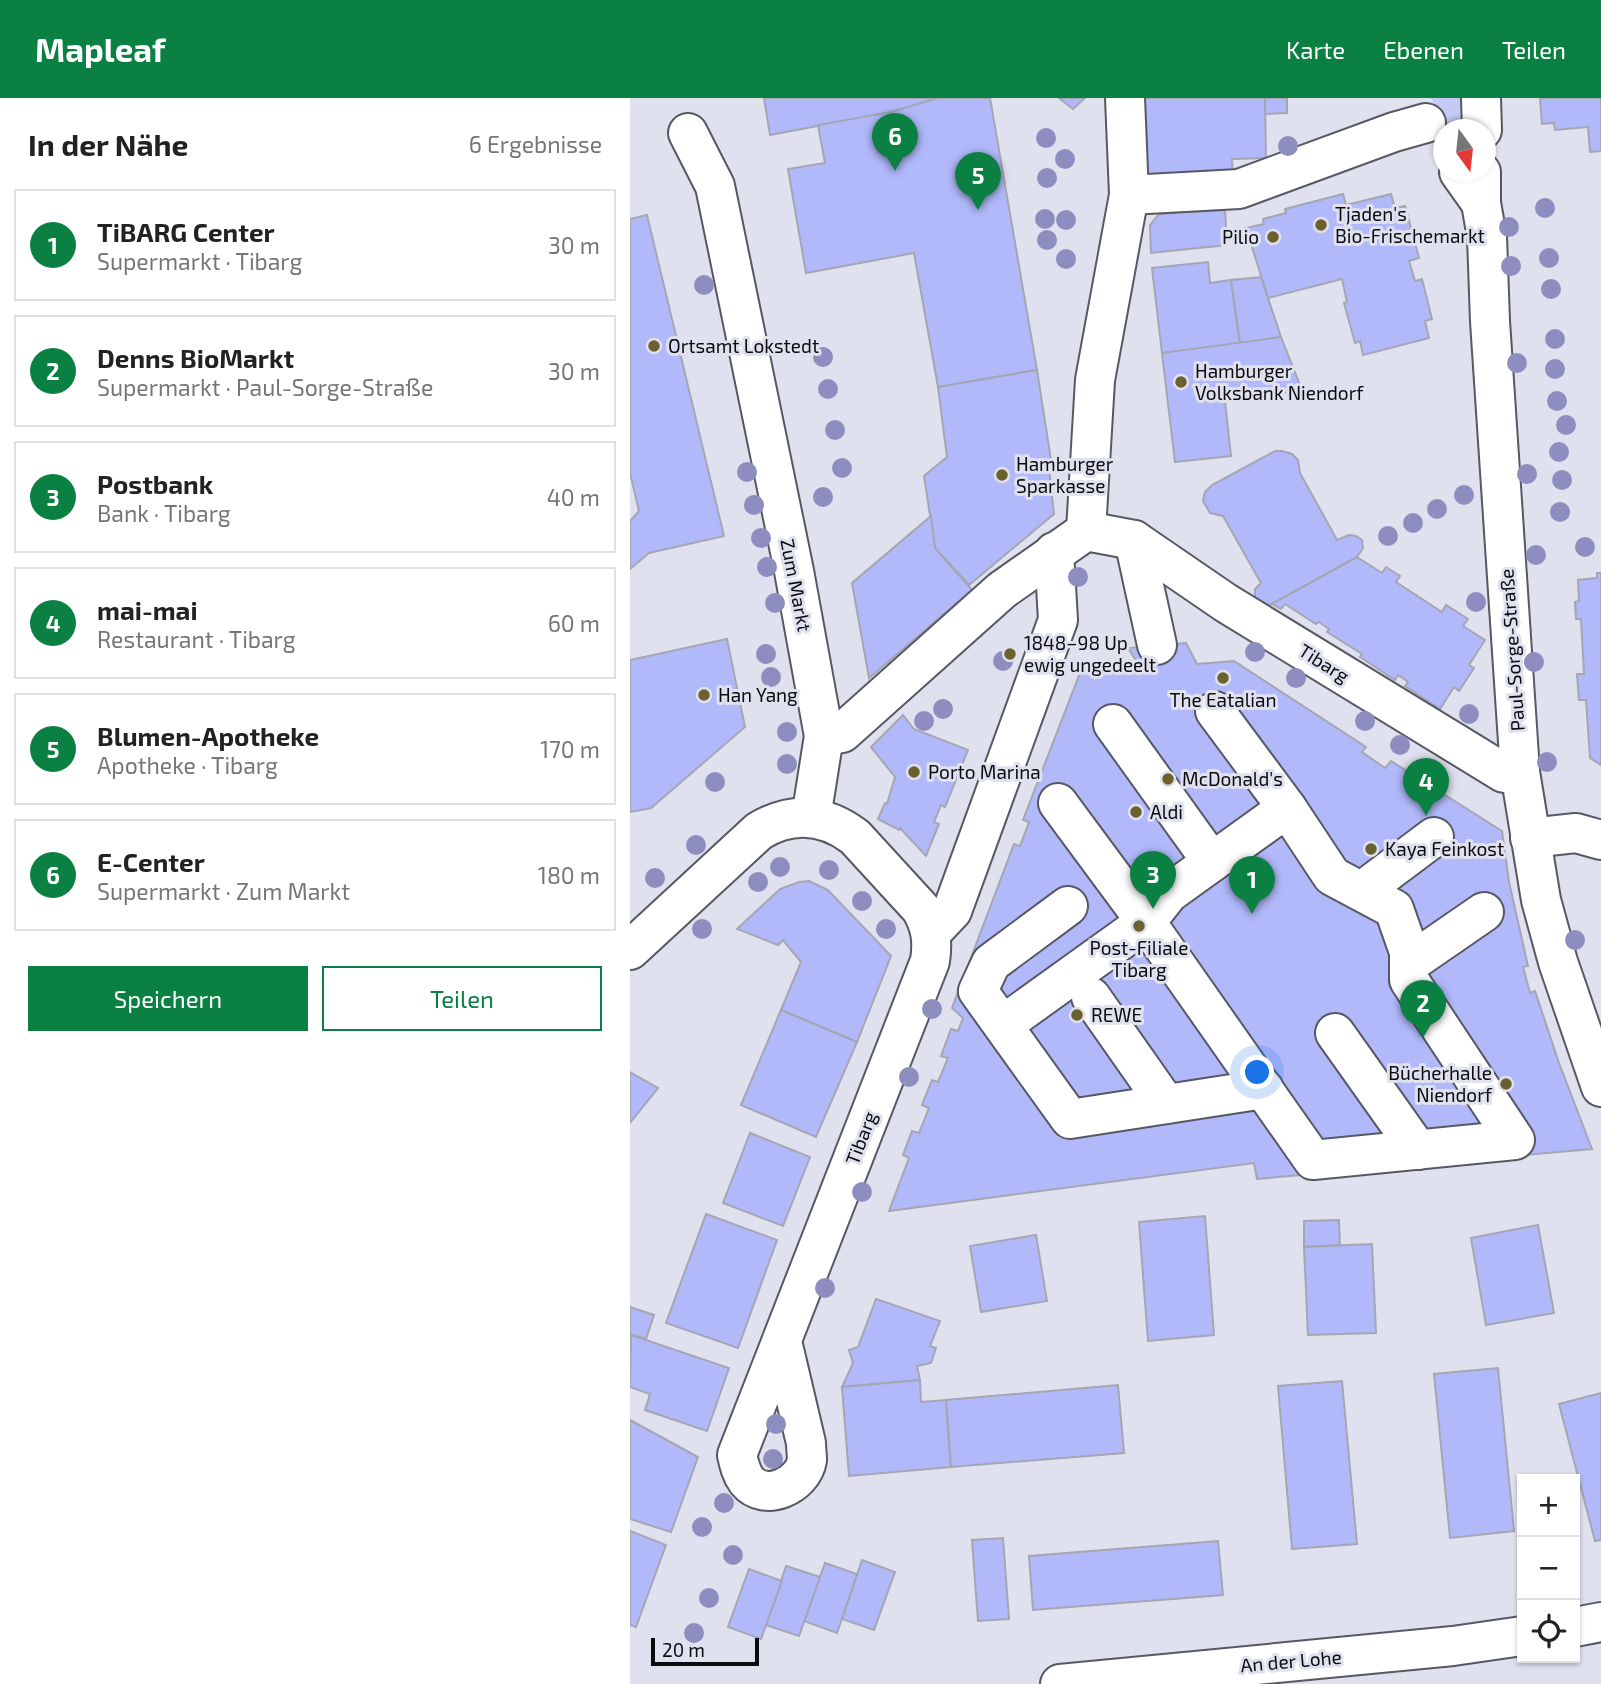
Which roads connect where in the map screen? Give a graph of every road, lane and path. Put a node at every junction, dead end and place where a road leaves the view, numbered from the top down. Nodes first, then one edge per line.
1 (1125, 98) edge
2 (1481, 98) edge
3 (1482, 119) edge
4 (1429, 123) edge
5 (688, 133) dead end
6 (1481, 187) edge
7 (1129, 195) junction
8 (1086, 530) junction
9 (1134, 540) junction
10 (1054, 552) junction
11 (1157, 645) dead end
12 (1214, 711) dead end
13 (1113, 724) dead end
14 (824, 736) junction
15 (1520, 772) junction
16 (1058, 803) dead end
17 (1287, 808) junction
18 (811, 818) junction
19 (1434, 837) dead end
20 (1530, 838) junction
21 (1601, 840) edge
22 (1212, 862) junction
23 (1362, 891) junction
24 (1068, 906) dead end
25 (1484, 912) dead end
26 (1146, 922) junction
27 (931, 933) junction
28 (630, 950) edge
29 (1409, 963) junction
30 (1091, 997) dead end
31 (1018, 1014) dead end
32 (1335, 1032) dead end
33 (1601, 1087) edge
34 (1264, 1089) junction
35 (1167, 1104) junction
36 (1418, 1150) junction
37 (782, 1340) dead end
38 (1601, 1622) edge
39 (1580, 1626) edge
40 (1517, 1637) edge
41 (1102, 1682) edge
42 (1060, 1684) edge

1 - 7 street
2 - 3 street
4 - 7 street
5 - 14 street, Zum Markt
6 - 15 street, Paul-Sorge-Straße
7 - 8 street
8 - 9 street, Tibarg
8 - 10 street
9 - 11 street
9 - 15 street, Tibarg
10 - 14 street
10 - 27 street
12 - 17 street
13 - 22 street
14 - 18 street, Zum Markt
15 - 20 street, Paul-Sorge-Straße
16 - 26 street
17 - 22 street
17 - 23 street
18 - 27 street
18 - 28 street
19 - 23 street
20 - 21 street
20 - 33 street, Paul-Sorge-Straße
22 - 26 street
23 - 29 street
24 - 35 street
25 - 29 street
26 - 31 street
26 - 34 street
27 - 37 street, Tibarg
29 - 36 street
30 - 35 street
32 - 36 street
34 - 35 street
34 - 36 street
38 - 39 street
40 - 41 street, An der Lohe
41 - 42 street, An der Lohe

